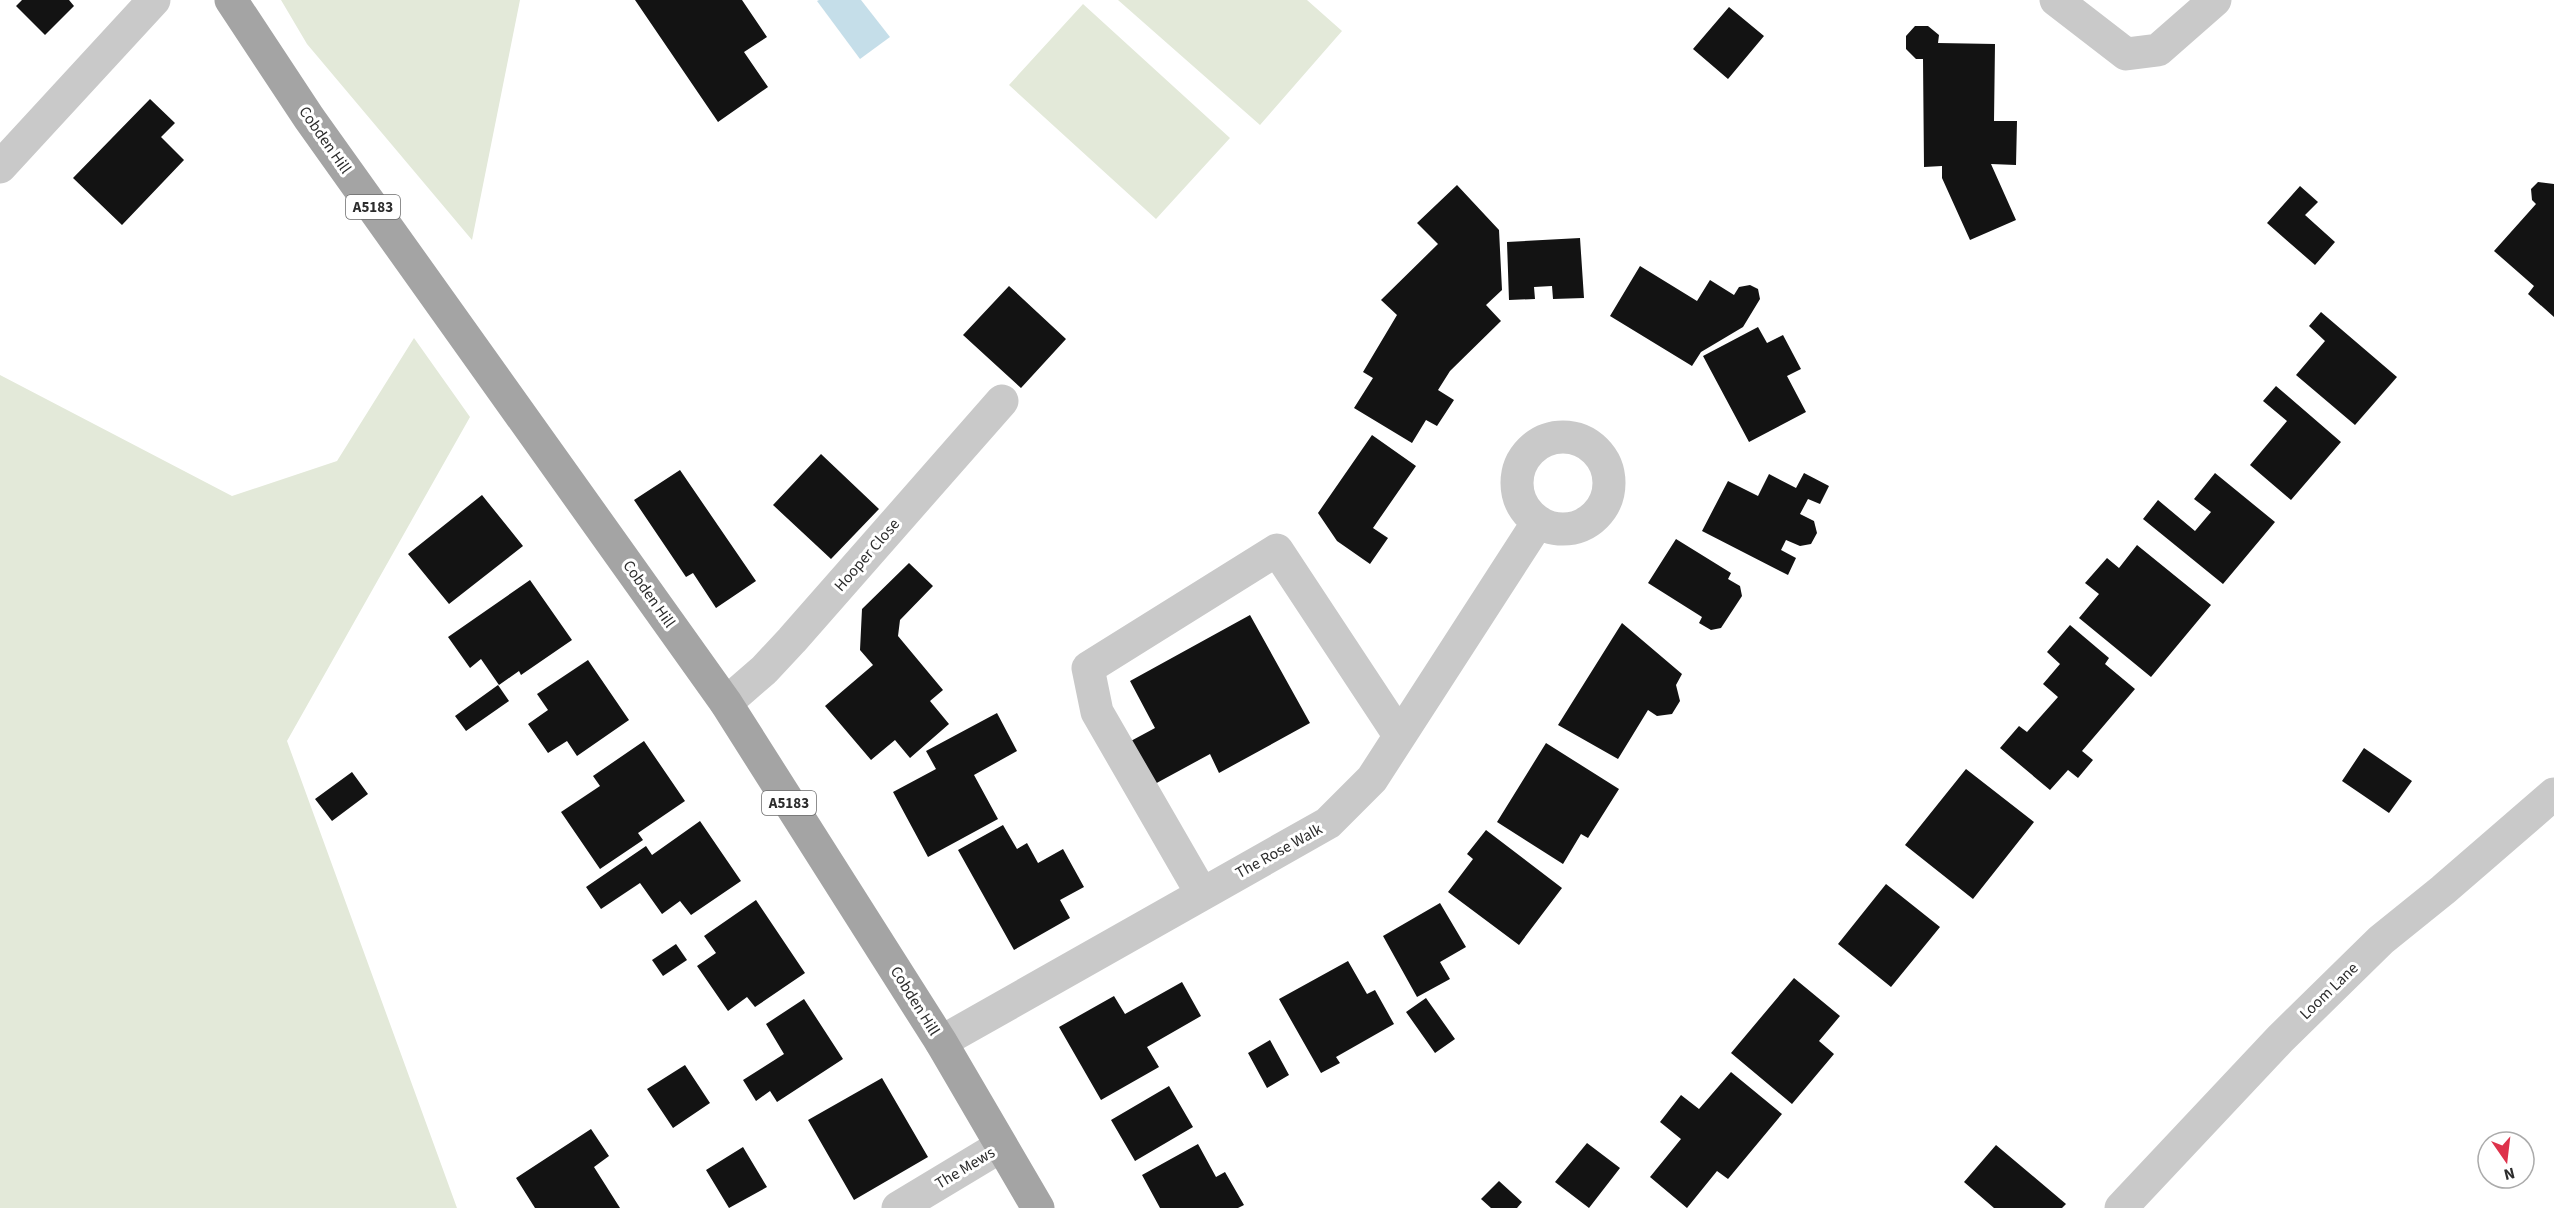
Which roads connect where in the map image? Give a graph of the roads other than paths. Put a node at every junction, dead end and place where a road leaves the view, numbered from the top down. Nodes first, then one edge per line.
1 (154, 0) edge
2 (231, 0) edge
3 (2056, 0) edge
4 (2215, 0) edge
5 (0, 167) edge
6 (1002, 401) dead end
7 (1538, 522) dead end
8 (726, 703) junction
9 (1399, 735) junction
10 (2554, 794) edge
11 (1202, 894) junction
12 (941, 1042) junction
13 (1001, 1146) junction
14 (898, 1208) edge
15 (1038, 1208) edge
16 (2121, 1208) edge

1 - 5 street
2 - 8 main road, Cobden Hill / A5183
3 - 4 street
6 - 8 street, Hooper Close
7 - 9 street, The Rose Walk
8 - 12 main road, Cobden Hill / A5183
9 - 11 street, The Rose Walk
9 - 11 street
10 - 16 street, Loom Lane
11 - 12 street, The Rose Walk
12 - 13 main road, Cobden Hill / A5183
13 - 14 street, The Mews
13 - 15 main road, Cobden Hill / A5183

